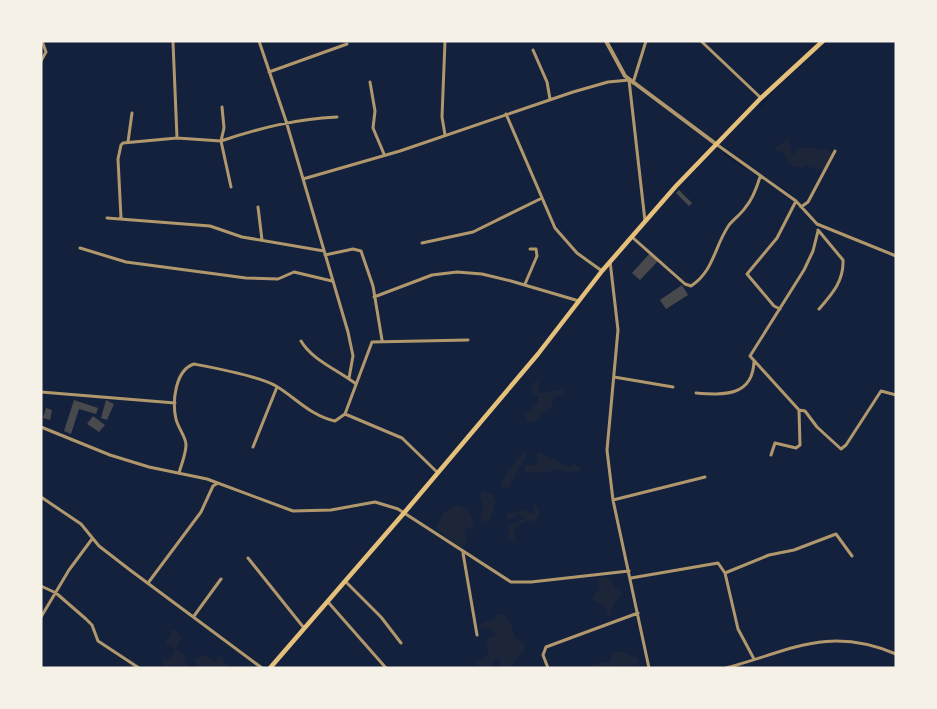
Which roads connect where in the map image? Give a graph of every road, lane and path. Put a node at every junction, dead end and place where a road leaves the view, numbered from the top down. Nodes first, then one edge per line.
1 (42, 41) edge
2 (259, 41) edge
3 (445, 41) edge
4 (606, 41) edge
5 (646, 41) edge
6 (701, 41) edge
7 (823, 41) edge
8 (173, 42) edge
9 (347, 44) dead end
10 (534, 50) dead end
11 (41, 61) edge
12 (269, 72) junction
13 (629, 80) junction
14 (370, 82) dead end
15 (633, 84) junction
16 (762, 98) junction
17 (550, 99) junction
18 (222, 107) dead end
19 (132, 113) dead end
20 (506, 114) junction
21 (336, 117) dead end
22 (286, 121) junction
23 (445, 135) junction
24 (177, 138) junction
25 (221, 141) junction
26 (128, 142) junction
27 (716, 144) junction
28 (835, 151) dead end
29 (384, 154) junction
30 (760, 177) junction
31 (303, 178) junction
32 (231, 187) dead end
33 (542, 198) junction
34 (796, 201) junction
35 (801, 206) junction
36 (258, 207) dead end
37 (106, 218) dead end
38 (121, 218) junction
39 (645, 222) junction
40 (817, 224) junction
41 (818, 231) junction
42 (632, 236) junction
43 (262, 240) junction
44 (422, 243) dead end
45 (80, 248) dead end
46 (530, 249) dead end
47 (325, 253) junction
48 (896, 256) edge
49 (610, 262) junction
50 (602, 271) junction
51 (332, 281) junction
52 (525, 284) junction
53 (374, 297) junction
54 (579, 301) junction
55 (780, 309) junction
56 (819, 309) dead end
57 (382, 340) junction
58 (468, 340) dead end
59 (301, 341) dead end
60 (754, 361) junction
61 (614, 377) junction
62 (349, 378) junction
63 (356, 384) junction
64 (277, 387) junction
65 (673, 387) dead end
66 (41, 392) edge
67 (696, 394) dead end
68 (896, 395) edge
69 (175, 404) junction
70 (799, 410) junction
71 (346, 414) junction
72 (41, 427) edge
73 (253, 447) dead end
74 (771, 455) dead end
75 (179, 472) junction
76 (438, 473) junction
77 (705, 477) dead end
78 (219, 483) junction
79 (41, 497) edge
80 (614, 500) junction
81 (404, 513) junction
82 (92, 539) junction
83 (462, 552) junction
84 (852, 556) dead end
85 (248, 558) dead end
86 (629, 571) junction
87 (725, 573) junction
88 (631, 578) junction
89 (221, 579) dead end
90 (345, 581) junction
91 (148, 583) junction
92 (41, 586) edge
93 (56, 593) junction
94 (327, 601) junction
95 (638, 613) junction
96 (194, 616) junction
97 (41, 617) edge
98 (304, 628) junction
99 (477, 635) dead end
100 (401, 643) dead end
101 (896, 654) edge
102 (754, 659) junction
103 (139, 668) edge
104 (262, 668) edge
105 (270, 668) edge
106 (386, 668) edge
107 (548, 668) edge
108 (649, 668) edge
109 (726, 668) edge

1 - 11 street
2 - 12 street
3 - 23 street
4 - 13 street
5 - 15 street
6 - 16 street
7 - 16 main road
8 - 24 street
9 - 12 street
10 - 17 street
12 - 22 street
13 - 15 street
13 - 17 street
13 - 39 street
14 - 29 street
15 - 27 street
16 - 27 main road
17 - 20 street
18 - 25 street
19 - 26 street
20 - 23 street
20 - 33 street
21 - 22 street
22 - 25 street
22 - 31 street
23 - 29 street
24 - 25 street
24 - 26 street
25 - 32 street
26 - 38 street
27 - 30 street
27 - 39 main road
28 - 35 street
29 - 31 street
30 - 34 street
30 - 42 street
31 - 47 street
33 - 44 street
33 - 50 street
34 - 35 street
34 - 55 street
35 - 40 street
36 - 43 street
37 - 38 street
38 - 43 street
39 - 42 main road
40 - 41 street
40 - 48 street
41 - 55 street
41 - 56 street
42 - 49 main road
43 - 47 street
45 - 51 street
46 - 52 street
47 - 51 street
47 - 53 street
49 - 50 main road
49 - 61 street
50 - 54 main road
51 - 62 street
52 - 53 street
52 - 54 street
53 - 57 street
54 - 76 main road
55 - 60 street
57 - 58 street
57 - 63 street
59 - 62 street
60 - 67 street
60 - 70 street
61 - 65 street
61 - 80 street
62 - 63 street
63 - 71 street
64 - 69 street
64 - 71 street
64 - 73 street
66 - 69 street
68 - 70 street
69 - 75 street
70 - 74 street
71 - 76 street
72 - 75 street
75 - 78 street
76 - 81 main road
77 - 80 street
78 - 81 street
78 - 91 street
79 - 82 street
80 - 86 street
81 - 83 street
81 - 90 main road
82 - 91 street
82 - 93 street
83 - 86 street
83 - 99 street
84 - 87 street
85 - 98 street
86 - 88 street
87 - 88 street
87 - 102 street
88 - 95 street
89 - 96 street
90 - 94 main road
90 - 100 street
91 - 96 street
92 - 93 street
93 - 97 street
93 - 103 street
94 - 98 main road
94 - 106 street
95 - 107 street
95 - 108 street
96 - 104 street
98 - 105 main road
101 - 102 street
102 - 109 street

